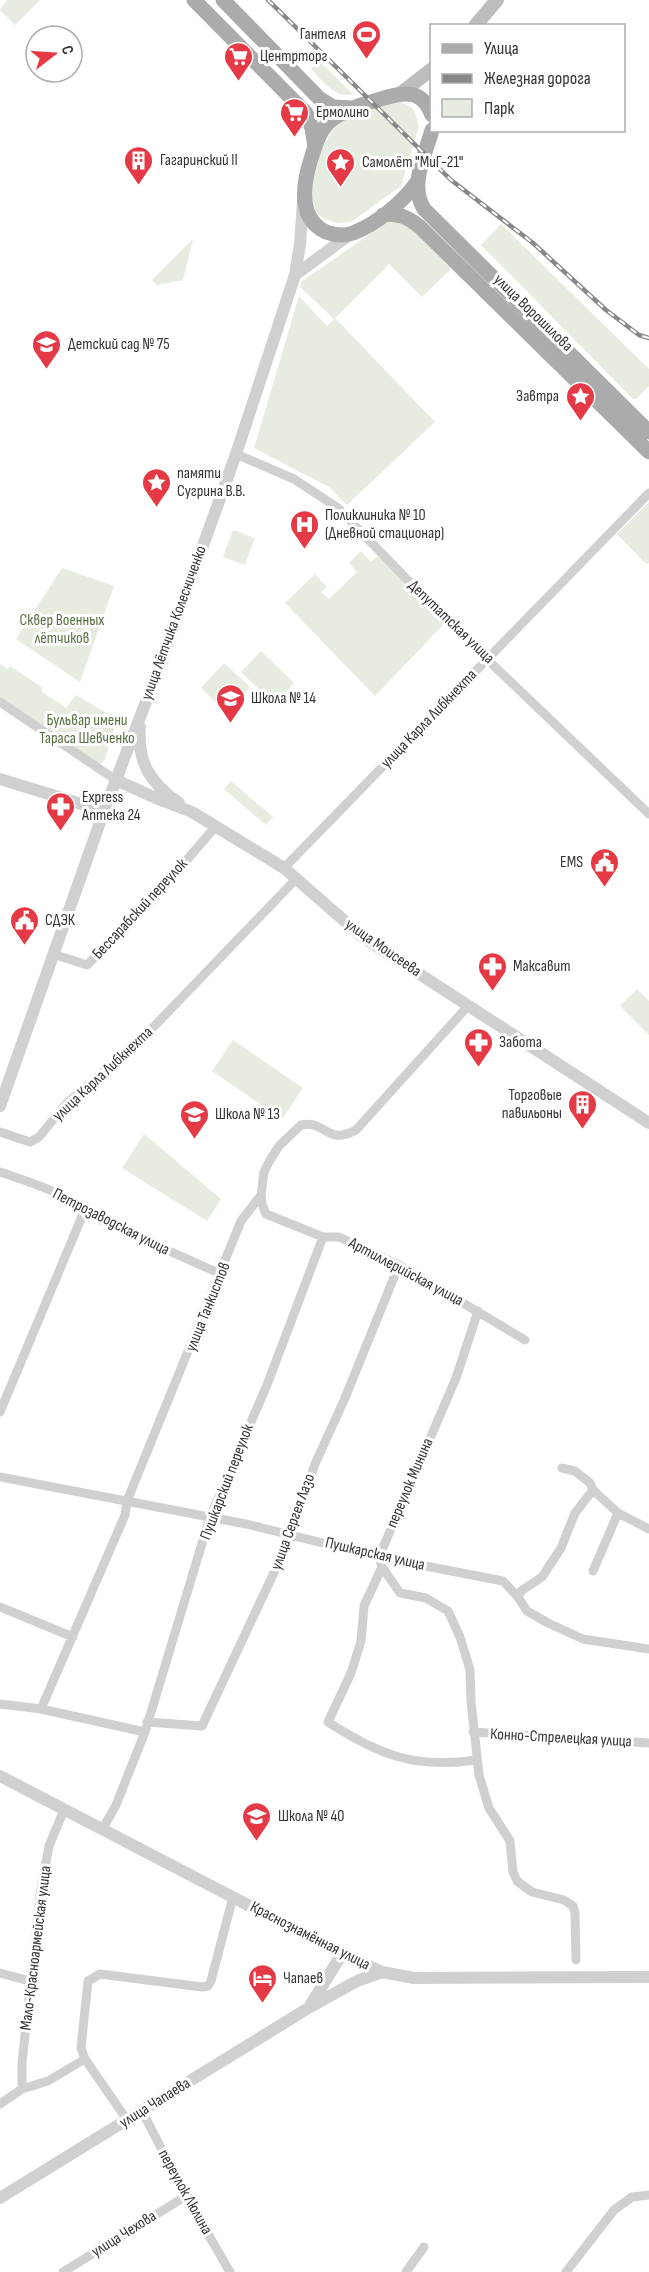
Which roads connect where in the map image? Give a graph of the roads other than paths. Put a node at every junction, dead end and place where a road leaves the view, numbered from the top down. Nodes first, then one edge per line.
1 (194, 0) edge
2 (223, 0) edge
3 (497, 0) edge
4 (477, 24) edge
5 (430, 71) edge
6 (401, 93) junction
7 (352, 108) junction
8 (430, 111) edge
9 (431, 132) edge
10 (315, 147) junction
11 (417, 182) junction
12 (304, 197) junction
13 (383, 215) junction
14 (353, 232) junction
15 (295, 275) junction
16 (649, 432) edge
17 (649, 452) edge
18 (236, 454) junction
19 (649, 493) edge
20 (488, 658) junction
21 (0, 702) edge
22 (142, 713) junction
23 (0, 779) edge
24 (116, 780) junction
25 (104, 811) junction
26 (192, 812) junction
27 (649, 814) edge
28 (216, 826) junction
29 (284, 868) junction
30 (297, 878) junction
31 (53, 954) junction
32 (468, 1006) junction
33 (0, 1106) edge
34 (649, 1123) edge
35 (0, 1132) edge
36 (0, 1172) edge
37 (261, 1195) junction
38 (86, 1207) junction
39 (323, 1237) junction
40 (399, 1264) junction
41 (221, 1274) junction
42 (478, 1311) junction
43 (525, 1340) dead end
44 (0, 1412) edge
45 (562, 1468) dead end
46 (0, 1477) edge
47 (593, 1490) junction
48 (127, 1501) junction
49 (618, 1513) junction
50 (210, 1517) junction
51 (649, 1529) edge
52 (289, 1534) junction
53 (379, 1557) junction
54 (382, 1567) junction
55 (593, 1571) dead end
56 (518, 1597) junction
57 (0, 1607) edge
58 (73, 1637) junction
59 (649, 1649) edge
60 (0, 1704) edge
61 (41, 1709) junction
62 (146, 1727) junction
63 (473, 1732) junction
64 (649, 1743) edge
65 (476, 1760) junction
66 (0, 1776) edge
67 (64, 1810) junction
68 (102, 1830) junction
69 (233, 1897) junction
70 (342, 1954) junction
71 (576, 1960) dead end
72 (382, 1972) junction
73 (0, 1973) edge
74 (649, 1977) edge
75 (30, 1981) junction
76 (310, 2007) junction
77 (85, 2059) junction
78 (22, 2089) junction
79 (0, 2104) edge
80 (142, 2111) junction
81 (127, 2120) junction
82 (649, 2195) edge
83 (186, 2196) junction
84 (0, 2198) edge
85 (424, 2247) dead end
86 (63, 2272) edge
87 (230, 2272) edge
88 (406, 2272) edge
89 (566, 2272) edge

1 - 10 main road
2 - 7 main road
3 - 4 main road
5 - 6 main road
6 - 7 main road
6 - 8 main road
7 - 10 main road
9 - 11 main road
10 - 12 main road
11 - 13 main road
11 - 16 main road, улица Ворошилова
12 - 14 main road
12 - 15 street, улица Лётчика Колесниченко
13 - 14 main road
13 - 17 main road, улица Ворошилова
14 - 15 street
15 - 18 street, улица Лётчика Колесниченко
18 - 20 street, Депутатская улица
18 - 22 street, улица Лётчика Колесниченко
19 - 20 street, улица Карла Либкнехта
20 - 27 street, Депутатская улица
20 - 29 street, улица Карла Либкнехта
21 - 24 street
22 - 24 street, улица Лётчика Колесниченко
22 - 26 street
23 - 25 street
24 - 25 street, улица Лётчика Колесниченко
24 - 26 street, улица Моисеева
25 - 31 street, улица Лётчика Колесниченко
26 - 28 street, улица Моисеева
28 - 29 street, улица Моисеева
28 - 31 street, Бессарабский переулок
29 - 30 street, улица Моисеева
30 - 32 street, улица Моисеева
30 - 35 street, улица Карла Либкнехта
31 - 33 street, улица Лётчика Колесниченко
32 - 34 street, улица Моисеева
32 - 37 street, улица Танкистов
36 - 38 street, Петрозаводская улица
37 - 39 street, Артиллерийская улица
37 - 41 street, улица Танкистов
38 - 41 street, Петрозаводская улица
38 - 44 street
39 - 40 street, Артиллерийская улица
39 - 50 street, Пушкарский переулок
40 - 42 street, Артиллерийская улица
40 - 52 street, улица Сергея Лазо
41 - 48 street, улица Танкистов
42 - 43 street, Артиллерийская улица
42 - 53 street, переулок Минина
45 - 47 street
46 - 48 street, Пушкарская улица
47 - 49 street
47 - 56 street
48 - 50 street, Пушкарская улица
48 - 58 street, улица Танкистов
49 - 51 street
49 - 55 street
50 - 52 street, Пушкарская улица
50 - 62 street, Пушкарский переулок
52 - 53 street, Пушкарская улица
52 - 62 street, улица Сергея Лазо
53 - 54 street
53 - 56 street, Пушкарская улица
54 - 63 street
54 - 65 street
56 - 59 street
57 - 58 street
58 - 61 street, улица Танкистов
60 - 61 street
61 - 62 street
62 - 68 street, Пушкарский переулок
63 - 64 street, Конно-Стрелецкая улица
63 - 65 street
65 - 71 street
66 - 67 street, Краснознамённая улица
67 - 68 street, Краснознамённая улица
67 - 75 street, Мало-Красноармейская улица
68 - 69 street, Краснознамённая улица
69 - 70 street, Краснознамённая улица
69 - 77 street
70 - 72 street, Краснознамённая улица
70 - 76 street, улица Чапаева
72 - 74 street, Краснознамённая улица
72 - 76 street, улица Чапаева
73 - 75 street
75 - 78 street, Мало-Красноармейская улица
76 - 80 street, улица Чапаева
77 - 78 street
77 - 81 street
78 - 79 street
80 - 81 street, улица Чапаева
80 - 83 street, переулок Люлина
81 - 84 street, улица Чапаева
82 - 89 street
83 - 86 street, улица Чехова
83 - 87 street, переулок Люлина
85 - 88 street

